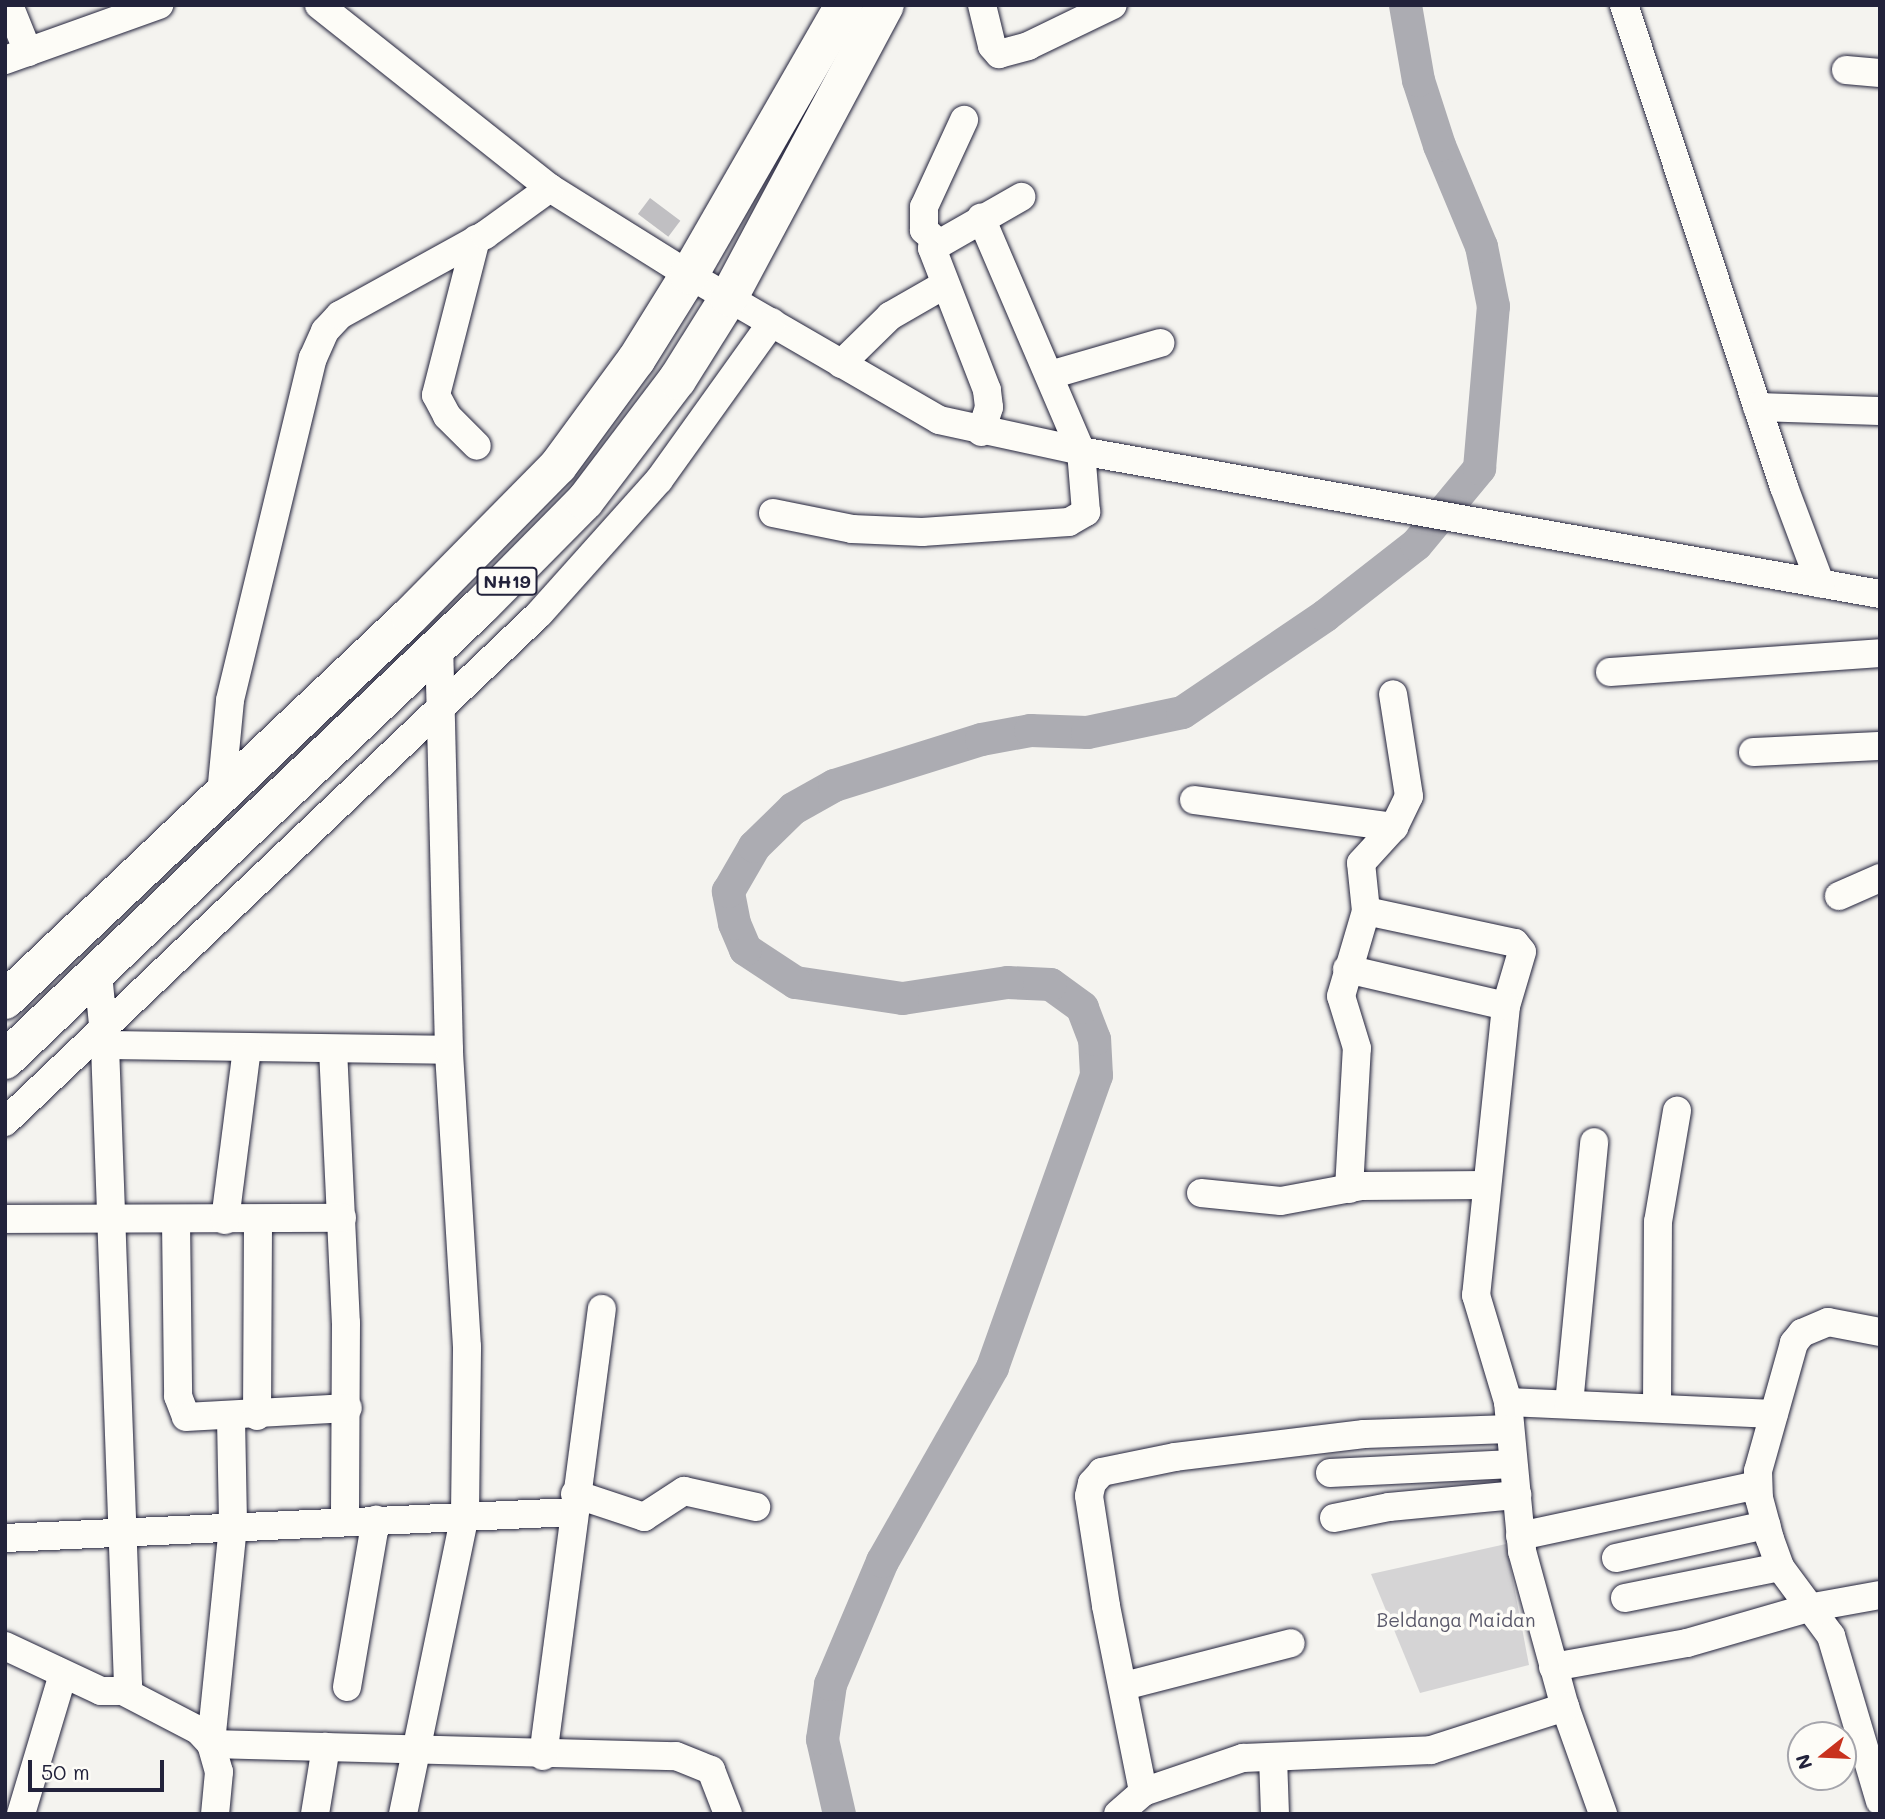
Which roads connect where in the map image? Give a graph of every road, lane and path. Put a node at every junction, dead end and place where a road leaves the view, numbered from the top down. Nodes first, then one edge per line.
1 (9, 5) edge
2 (159, 5) edge
3 (319, 5) edge
4 (844, 5) edge
5 (885, 5) edge
6 (901, 5) edge
7 (982, 5) edge
8 (1113, 5) edge
9 (1624, 5) edge
10 (17, 56) edge
11 (1846, 70) dead end
12 (848, 72) junction
13 (1880, 73) edge
14 (964, 120) dead end
15 (550, 188) junction
16 (1021, 197) dead end
17 (981, 218) junction
18 (476, 239) junction
19 (937, 242) junction
20 (689, 275) junction
21 (944, 285) junction
22 (729, 297) junction
23 (772, 322) junction
24 (1160, 343) dead end
25 (841, 365) junction
26 (1050, 375) junction
27 (1757, 407) junction
28 (1880, 411) edge
29 (981, 432) junction
30 (477, 446) dead end
31 (1081, 451) junction
32 (773, 513) dead end
33 (1820, 583) junction
34 (1880, 594) edge
35 (439, 647) junction
36 (1880, 653) edge
37 (1610, 672) dead end
38 (1393, 694) dead end
39 (440, 708) junction
40 (1880, 746) edge
41 (1753, 752) dead end
42 (221, 794) junction
43 (1194, 800) dead end
44 (1394, 827) junction
45 (1880, 878) edge
46 (1839, 896) dead end
47 (1366, 911) junction
48 (1347, 969) junction
49 (98, 973) junction
50 (5, 1000) edge
51 (1506, 1006) junction
52 (104, 1036) junction
53 (247, 1048) junction
54 (333, 1049) junction
55 (449, 1050) junction
56 (5, 1059) edge
57 (1677, 1111) dead end
58 (5, 1122) edge
59 (1594, 1142) dead end
60 (1485, 1185) junction
61 (1349, 1189) junction
62 (1201, 1193) dead end
63 (110, 1217) junction
64 (342, 1218) junction
65 (5, 1219) edge
66 (225, 1220) junction
67 (258, 1220) junction
68 (176, 1221) junction
69 (602, 1309) dead end
70 (1880, 1332) edge
71 (1569, 1404) junction
72 (1657, 1407) junction
73 (348, 1408) junction
74 (1774, 1414) junction
75 (1509, 1415) junction
76 (244, 1417) junction
77 (1513, 1464) junction
78 (1330, 1473) dead end
79 (1758, 1486) junction
80 (1517, 1496) junction
81 (574, 1503) junction
82 (756, 1507) dead end
83 (465, 1514) junction
84 (1334, 1518) dead end
85 (376, 1519) junction
86 (345, 1520) junction
87 (1766, 1525) junction
88 (233, 1526) junction
89 (119, 1533) junction
90 (1520, 1536) junction
91 (5, 1538) edge
92 (1616, 1558) dead end
93 (1780, 1567) junction
94 (1880, 1595) edge
95 (1625, 1598) dead end
96 (1808, 1608) junction
97 (1291, 1643) dead end
98 (5, 1646) edge
99 (1553, 1667) junction
100 (63, 1674) junction
101 (1124, 1686) junction
102 (347, 1687) dead end
103 (123, 1691) junction
104 (1565, 1707) junction
105 (212, 1744) junction
106 (326, 1748) junction
107 (415, 1752) junction
108 (543, 1756) junction
109 (1273, 1756) junction
110 (1143, 1792) junction
111 (1880, 1801) edge
112 (21, 1814) edge
113 (215, 1814) edge
114 (315, 1814) edge
115 (403, 1814) edge
116 (728, 1814) edge
117 (1118, 1814) edge
118 (1275, 1814) edge
119 (1603, 1814) edge

1 - 10 street
2 - 10 street
3 - 15 street
4 - 20 highway, NH19
5 - 12 highway, NH19
6 - 12 street
7 - 8 street
9 - 27 street
11 - 13 street
12 - 22 highway, NH19
14 - 19 street
15 - 18 street
15 - 20 street
16 - 17 street
17 - 19 street
17 - 26 street
18 - 30 street
18 - 42 street
19 - 21 street
20 - 22 street
20 - 42 highway, NH19
21 - 25 street
21 - 29 street
22 - 23 street
22 - 35 highway, NH19
23 - 25 street
23 - 39 street
24 - 26 street
25 - 29 street
26 - 31 street
27 - 28 street
27 - 33 street
29 - 31 street
31 - 32 street
31 - 33 street
33 - 34 street
35 - 39 street
35 - 49 highway, NH19
36 - 37 street
38 - 44 street
39 - 52 street
39 - 55 street
40 - 41 street
42 - 50 highway, NH19
43 - 44 street
44 - 47 street
45 - 46 street
47 - 48 street
47 - 51 street
48 - 51 street
48 - 61 street
49 - 52 street
49 - 56 highway, NH19
51 - 60 street
52 - 53 street
52 - 58 street
52 - 63 street
53 - 54 street
53 - 66 street
54 - 55 street
54 - 64 street
55 - 83 street
57 - 72 street
59 - 71 street
60 - 61 street
60 - 75 street
61 - 62 street
63 - 65 street
63 - 68 street
63 - 89 street
64 - 67 street
64 - 73 street
66 - 67 street
66 - 68 street
67 - 76 street
68 - 76 street
69 - 81 street
70 - 74 street
71 - 72 street
71 - 75 street
72 - 74 street
73 - 76 street
73 - 86 street
74 - 79 street
75 - 77 street
75 - 101 street
76 - 88 street
77 - 78 street
77 - 80 street
79 - 87 street
79 - 90 street
80 - 84 street
80 - 90 street
81 - 82 street
81 - 83 street
81 - 108 street
83 - 85 street
83 - 107 street
85 - 86 street
85 - 102 street
86 - 88 street
87 - 92 street
87 - 93 street
88 - 89 street
88 - 105 street
89 - 91 street
89 - 103 street
90 - 99 street
93 - 95 street
93 - 96 street
94 - 96 street
96 - 99 street
96 - 111 street
97 - 101 street
98 - 100 street
99 - 104 street
100 - 103 street
100 - 112 street
101 - 110 street
103 - 105 street
104 - 109 street
104 - 119 street
105 - 106 street
105 - 113 street
106 - 107 street
106 - 114 street
107 - 108 street
107 - 115 street
108 - 116 street
109 - 110 street
109 - 118 street
110 - 117 street

